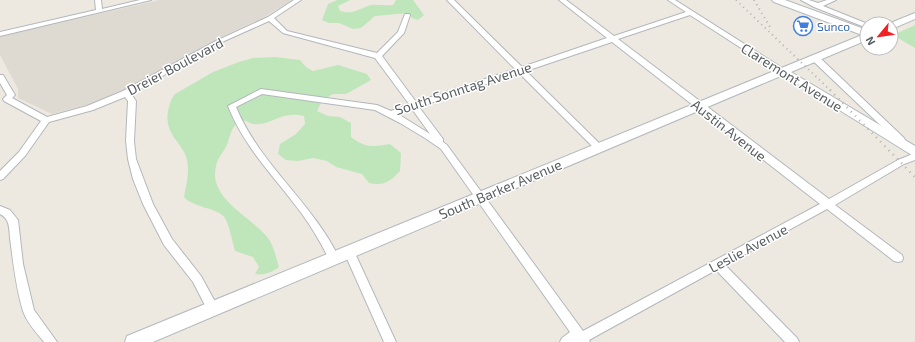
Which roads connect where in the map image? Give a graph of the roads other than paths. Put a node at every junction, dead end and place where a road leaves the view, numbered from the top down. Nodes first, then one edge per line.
1 (98, 0) edge
2 (148, 0) edge
3 (298, 0) edge
4 (450, 0) edge
5 (562, 0) edge
6 (670, 0) edge
7 (777, 0) edge
8 (789, 0) edge
9 (804, 0) edge
10 (833, 0) edge
11 (816, 6) junction
12 (98, 11) junction
13 (690, 12) junction
14 (407, 15) dead end
15 (915, 16) edge
16 (270, 18) junction
17 (859, 23) edge
18 (899, 23) edge
19 (859, 29) edge
20 (859, 30) edge
21 (0, 34) edge
22 (612, 39) junction
23 (859, 39) edge
24 (378, 56) junction
25 (815, 58) junction
26 (520, 70) junction
27 (783, 72) junction
28 (0, 77) edge
29 (126, 93) junction
30 (4, 100) edge
31 (414, 106) junction
32 (699, 106) junction
33 (392, 113) junction
34 (46, 120) junction
35 (444, 147) junction
36 (599, 148) junction
37 (913, 152) edge
38 (0, 177) edge
39 (481, 197) junction
40 (826, 205) junction
41 (0, 210) edge
42 (349, 252) junction
43 (334, 258) junction
44 (898, 258) dead end
45 (718, 264) junction
46 (213, 308) junction
47 (581, 338) edge
48 (136, 341) edge
49 (51, 342) edge
50 (390, 342) edge
51 (566, 342) edge
52 (793, 342) edge

1 - 12 street
2 - 12 street
3 - 16 street, Dreier Boulevard
4 - 26 street
5 - 22 street, Austin Avenue
6 - 13 street, Claremont Avenue
7 - 20 main road
8 - 19 main road
9 - 11 street
10 - 11 street
11 - 17 street
12 - 21 street
13 - 22 street, South Sonntag Avenue
13 - 27 street, Claremont Avenue
14 - 24 street
15 - 18 main road
16 - 24 street
16 - 29 street, Dreier Boulevard
22 - 26 street, South Sonntag Avenue
22 - 32 street, Austin Avenue
23 - 25 main road, South Barker Avenue
24 - 31 street
25 - 27 main road, South Barker Avenue
25 - 37 street
26 - 31 street, South Sonntag Avenue
26 - 36 street
27 - 32 main road, South Barker Avenue
27 - 37 main road, Claremont Avenue
28 - 30 street
29 - 34 street, Dreier Boulevard
29 - 46 street
30 - 34 street
31 - 33 street, South Sonntag Avenue
31 - 35 street
32 - 36 main road, South Barker Avenue
32 - 40 street, Austin Avenue
33 - 35 street
33 - 43 street, South Sonntag Avenue
34 - 38 street
35 - 39 street
36 - 39 main road, South Barker Avenue
37 - 40 street, Leslie Avenue
39 - 42 main road, South Barker Avenue
39 - 47 street
40 - 44 street, Austin Avenue
40 - 45 street, Leslie Avenue
41 - 49 street
42 - 43 main road, South Barker Avenue
42 - 50 street
43 - 46 main road, South Barker Avenue
45 - 47 street, Leslie Avenue
45 - 52 street
46 - 48 main road, South Barker Avenue
47 - 51 street, Leslie Avenue

